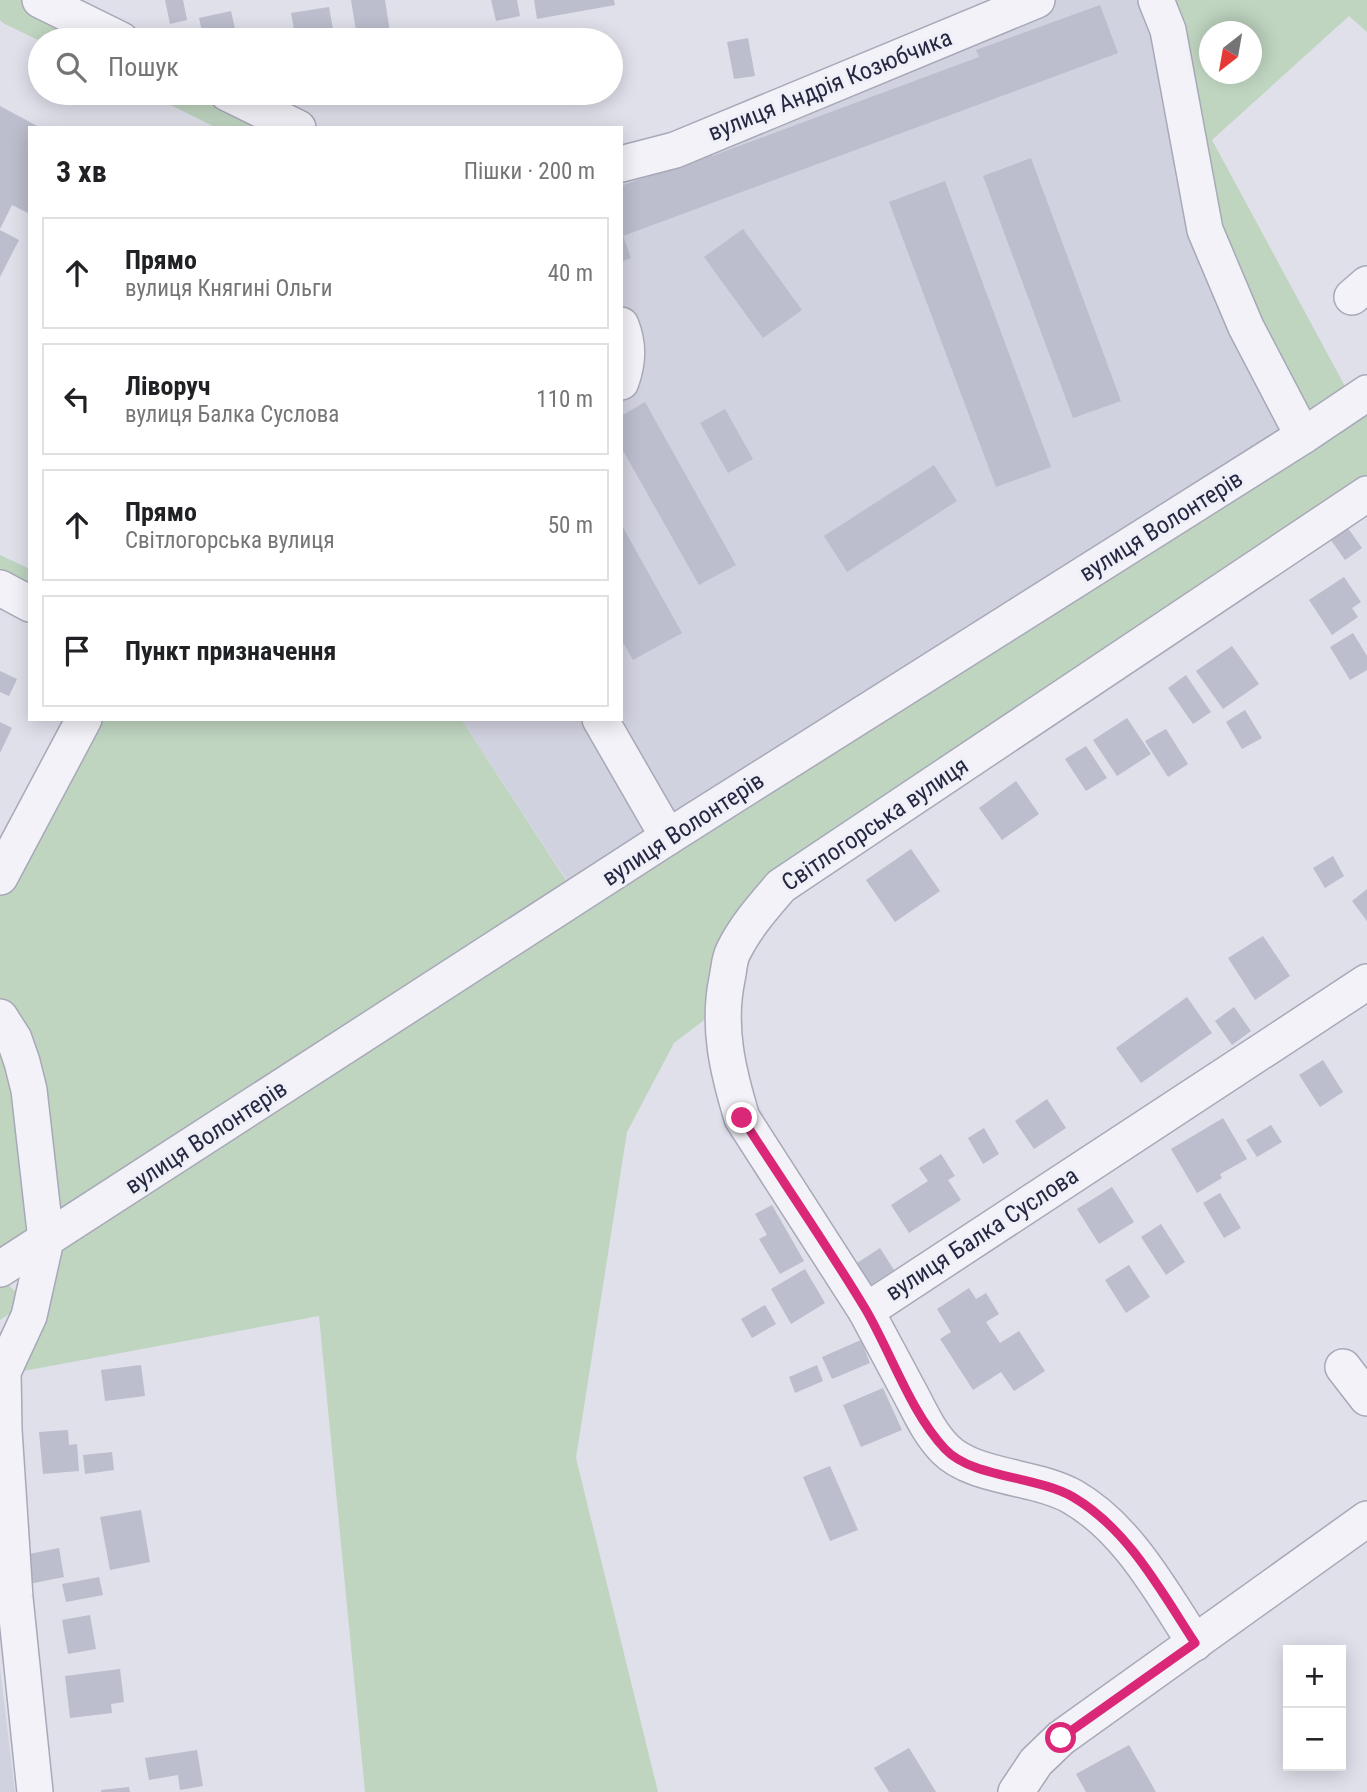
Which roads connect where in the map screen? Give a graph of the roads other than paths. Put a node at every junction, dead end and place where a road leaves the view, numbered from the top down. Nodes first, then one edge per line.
1 (40, 0) edge
2 (1037, 0) edge
3 (1156, 0) edge
4 (97, 28) edge
5 (251, 105) edge
6 (294, 126) edge
7 (623, 163) edge
8 (623, 330) edge
9 (623, 376) edge
10 (1367, 393) edge
11 (1303, 436) junction
12 (1367, 494) edge
13 (0, 588) edge
14 (28, 603) edge
15 (83, 721) edge
16 (601, 721) edge
17 (668, 837) junction
18 (0, 877) edge
19 (1367, 982) edge
20 (0, 1017) edge
21 (46, 1240) junction
22 (0, 1269) edge
23 (866, 1311) junction
24 (1343, 1367) dead end
25 (1367, 1398) edge
26 (1367, 1519) edge
27 (1195, 1643) junction
28 (36, 1792) edge
29 (1016, 1792) edge

1 - 4 street
2 - 7 street, вулиця Андрія Козюбчика
3 - 11 street
5 - 6 street
8 - 9 street
10 - 11 street, вулиця Волонтерів
11 - 17 street, вулиця Волонтерів
12 - 23 street, Світлогорська вулиця
13 - 14 street
15 - 18 street
16 - 17 street
17 - 21 street, вулиця Волонтерів
19 - 23 street, вулиця Балка Суслова
20 - 21 street
21 - 22 street, вулиця Волонтерів
21 - 28 street
23 - 27 street, вулиця Балка Суслова
24 - 25 street
26 - 27 street
27 - 29 street

